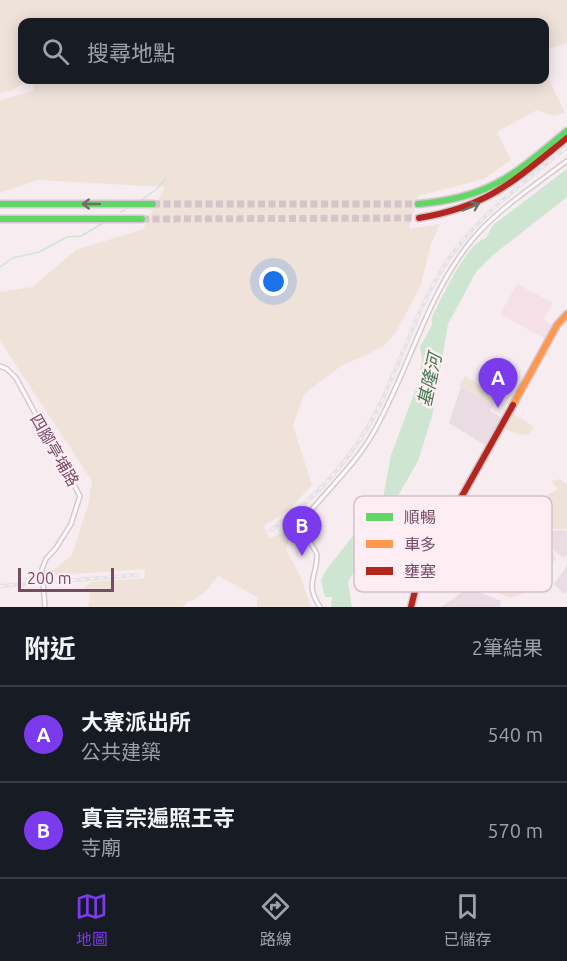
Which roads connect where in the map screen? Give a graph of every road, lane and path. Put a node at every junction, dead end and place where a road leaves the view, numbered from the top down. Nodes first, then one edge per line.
1 (567, 131) edge
2 (567, 138) edge
3 (567, 161) edge
4 (0, 204) edge
5 (153, 204) tunnel mouth
6 (418, 204) tunnel mouth
7 (419, 218) tunnel mouth
8 (0, 219) edge
9 (142, 219) tunnel mouth
10 (567, 314) edge
11 (0, 366) edge
12 (462, 496) edge
13 (414, 592) edge
14 (45, 607) edge
15 (320, 607) edge
16 (411, 607) edge

1 - 6 main road
7 -> 2 main road
3 - 15 street
5 -> 4 main road
8 - 9 main road
10 - 12 main road
11 - 14 street, 四腳亭埔路
13 - 16 main road

